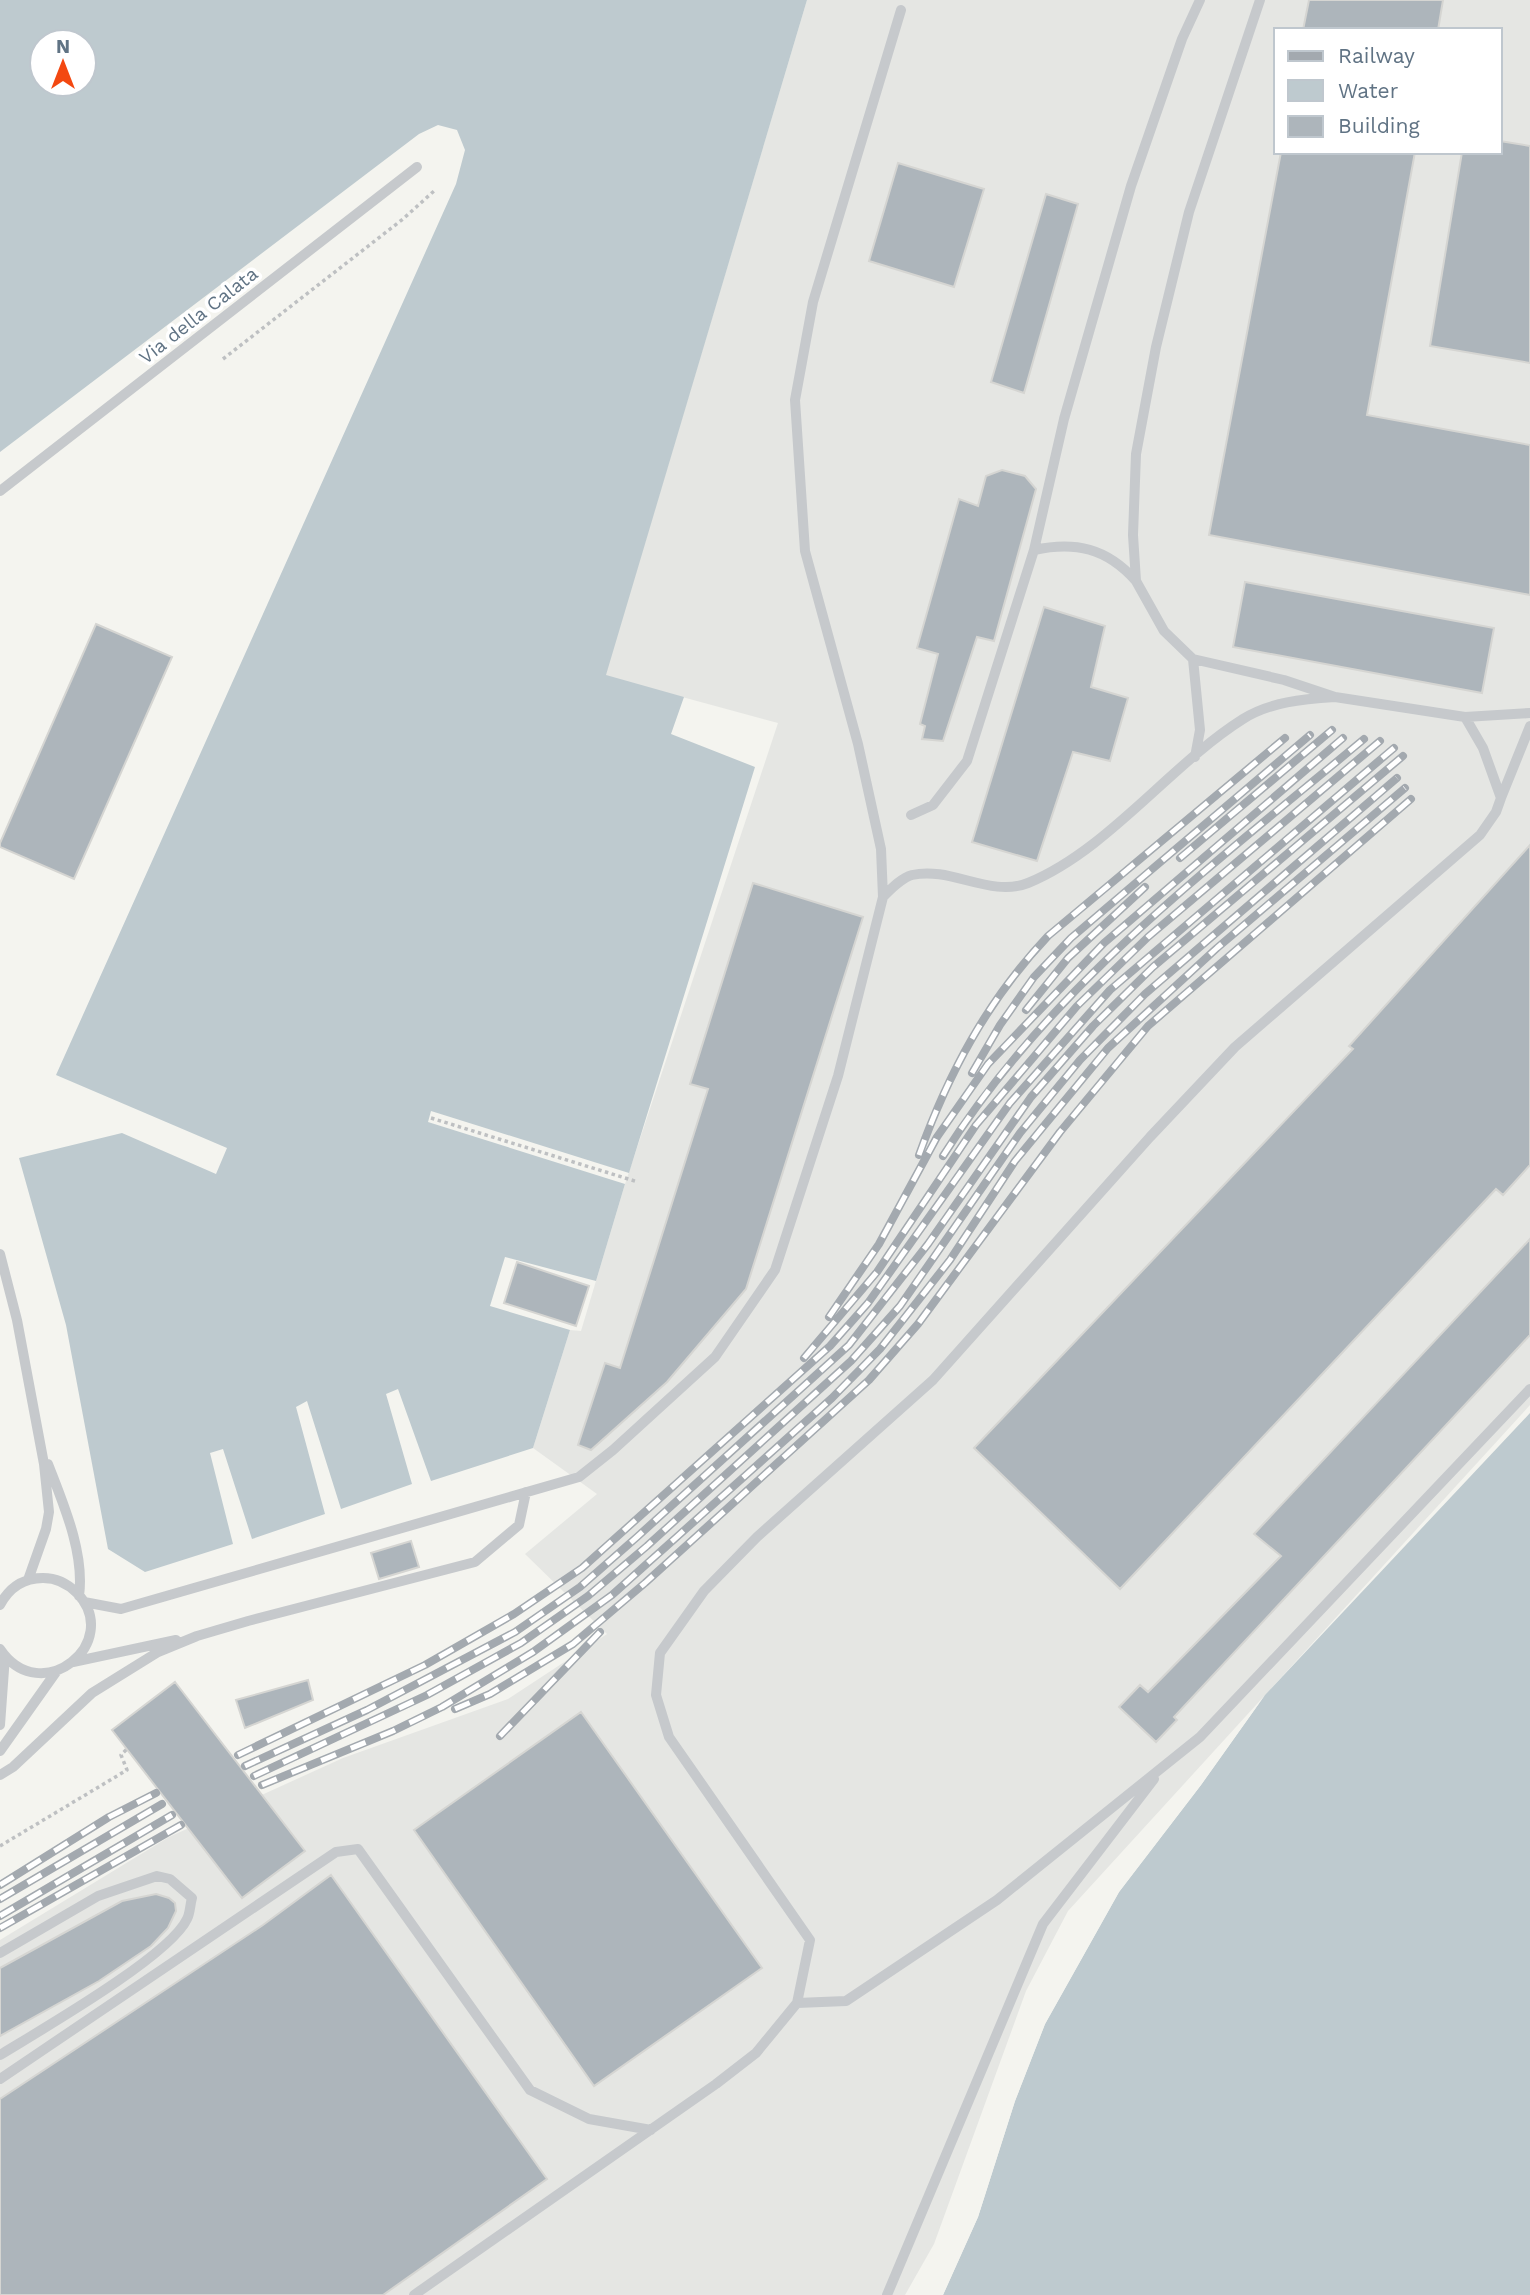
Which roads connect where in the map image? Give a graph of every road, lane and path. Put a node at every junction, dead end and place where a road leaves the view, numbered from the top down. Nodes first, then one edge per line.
1 (1200, 0) edge
2 (1260, 0) edge
3 (901, 10) dead end
4 (417, 167) dead end
5 (434, 191) dead end
6 (223, 359) dead end
7 (0, 491) edge
8 (1034, 550) junction
9 (1136, 581) junction
10 (1193, 659) junction
11 (1335, 697) junction
12 (1530, 713) edge
13 (1465, 716) junction
14 (1530, 726) edge
15 (1195, 757) junction
16 (1500, 798) junction
17 (911, 815) dead end
18 (883, 897) junction
19 (431, 1118) dead end
20 (638, 1182) dead end
21 (0, 1254) edge
22 (1530, 1389) edge
23 (41, 1447) junction
24 (526, 1492) junction
25 (28, 1580) junction
26 (82, 1599) junction
27 (0, 1605) edge
28 (197, 1636) junction
29 (2, 1652) edge
30 (73, 1662) junction
31 (56, 1672) junction
32 (0, 1725) edge
33 (127, 1749) dead end
34 (0, 1751) edge
35 (1165, 1765) junction
36 (0, 1775) edge
37 (0, 1846) edge
38 (0, 1953) edge
39 (797, 2003) junction
40 (0, 2055) edge
41 (0, 2079) edge
42 (651, 2130) junction
43 (414, 2295) edge
44 (887, 2295) edge

1 - 8 lane
2 - 9 lane
3 - 18 lane
4 - 7 lane, Via della Calata
5 - 6 path
8 - 9 lane
8 - 17 lane
9 - 10 lane
10 - 11 lane
10 - 15 lane
11 - 13 lane
11 - 15 lane
12 - 13 lane
13 - 16 lane
14 - 16 lane
15 - 18 lane
16 - 39 lane
18 - 24 lane
19 - 20 path
21 - 23 lane
22 - 35 lane
23 - 25 lane
23 - 26 lane
24 - 26 lane
24 - 28 lane
25 - 26 lane
25 - 27 lane
26 - 30 lane
28 - 30 lane
28 - 36 lane
29 - 31 lane
29 - 32 lane
30 - 31 lane
31 - 34 lane
33 - 37 path
35 - 39 lane
35 - 44 lane
38 - 40 lane
39 - 42 lane
41 - 42 lane
42 - 43 lane

